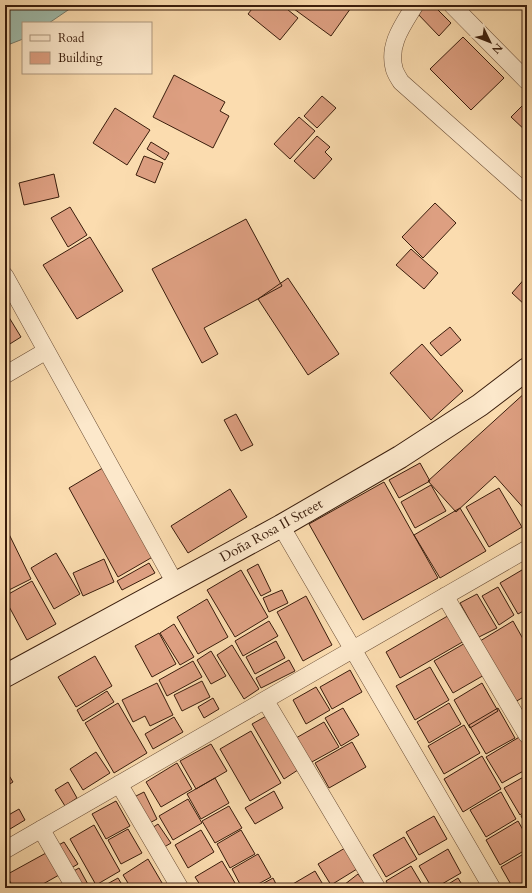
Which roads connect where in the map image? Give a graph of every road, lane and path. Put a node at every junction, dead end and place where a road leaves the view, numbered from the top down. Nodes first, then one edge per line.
1 (415, 5) edge
2 (452, 5) edge
3 (527, 81) edge
4 (527, 194) edge
5 (5, 276) edge
6 (46, 351) junction
7 (527, 369) edge
8 (5, 375) edge
9 (281, 526) junction
10 (527, 548) edge
11 (175, 583) junction
12 (445, 596) junction
13 (353, 649) junction
14 (5, 676) edge
15 (265, 700) junction
16 (527, 735) edge
17 (119, 784) junction
18 (41, 830) junction
19 (5, 850) edge
20 (75, 888) edge
21 (180, 888) edge
22 (377, 888) edge
23 (492, 888) edge

1 - 4 street
2 - 3 street
5 - 6 street
6 - 8 street
6 - 11 street
7 - 9 main road, Doña Rosa II Street
9 - 11 main road, Doña Rosa II Street
9 - 13 street
10 - 12 street
11 - 14 main road, Doña Rosa II Street
12 - 13 street
12 - 16 street
13 - 15 street
13 - 23 street
15 - 17 street
15 - 22 street
17 - 18 street
17 - 21 street
18 - 19 street
18 - 20 street

